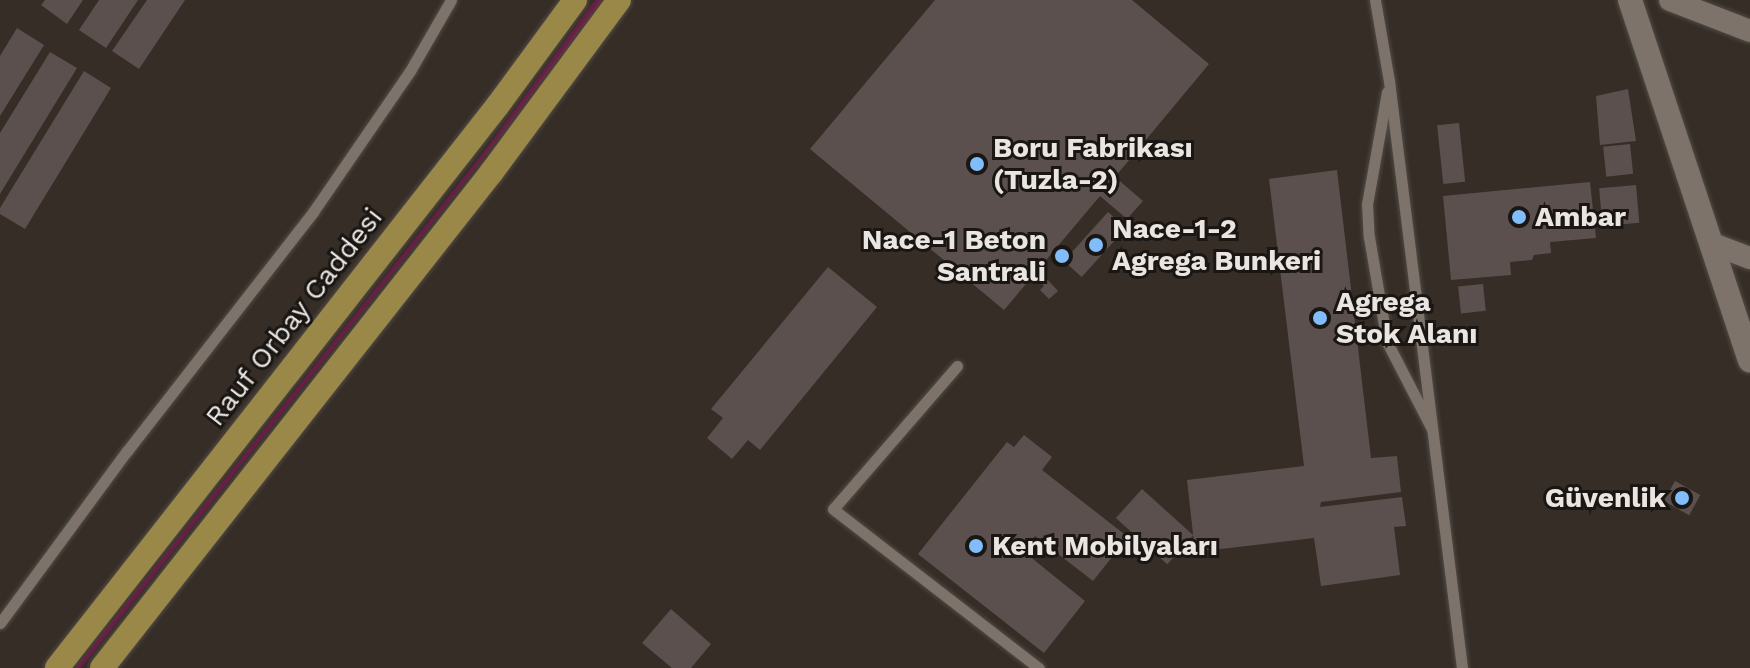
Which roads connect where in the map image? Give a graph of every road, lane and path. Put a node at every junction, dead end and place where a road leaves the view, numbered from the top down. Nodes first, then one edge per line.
1 (451, 0) edge
2 (575, 0) edge
3 (619, 0) edge
4 (1375, 0) edge
5 (1630, 0) edge
6 (1670, 0) edge
7 (1750, 31) edge
8 (1389, 81) junction
9 (1713, 244) junction
10 (1750, 258) edge
11 (1750, 361) edge
12 (957, 366) dead end
13 (1436, 436) junction
14 (0, 623) edge
15 (57, 668) edge
16 (102, 668) edge
17 (1039, 668) edge
18 (1462, 668) edge

1 - 14 lane
2 - 15 main road, Rauf Orbay Caddesi
3 - 16 main road
4 - 8 lane
5 - 9 street
6 - 7 street
8 - 13 lane
8 - 13 lane
9 - 10 street
9 - 11 street
12 - 17 lane
13 - 18 lane

